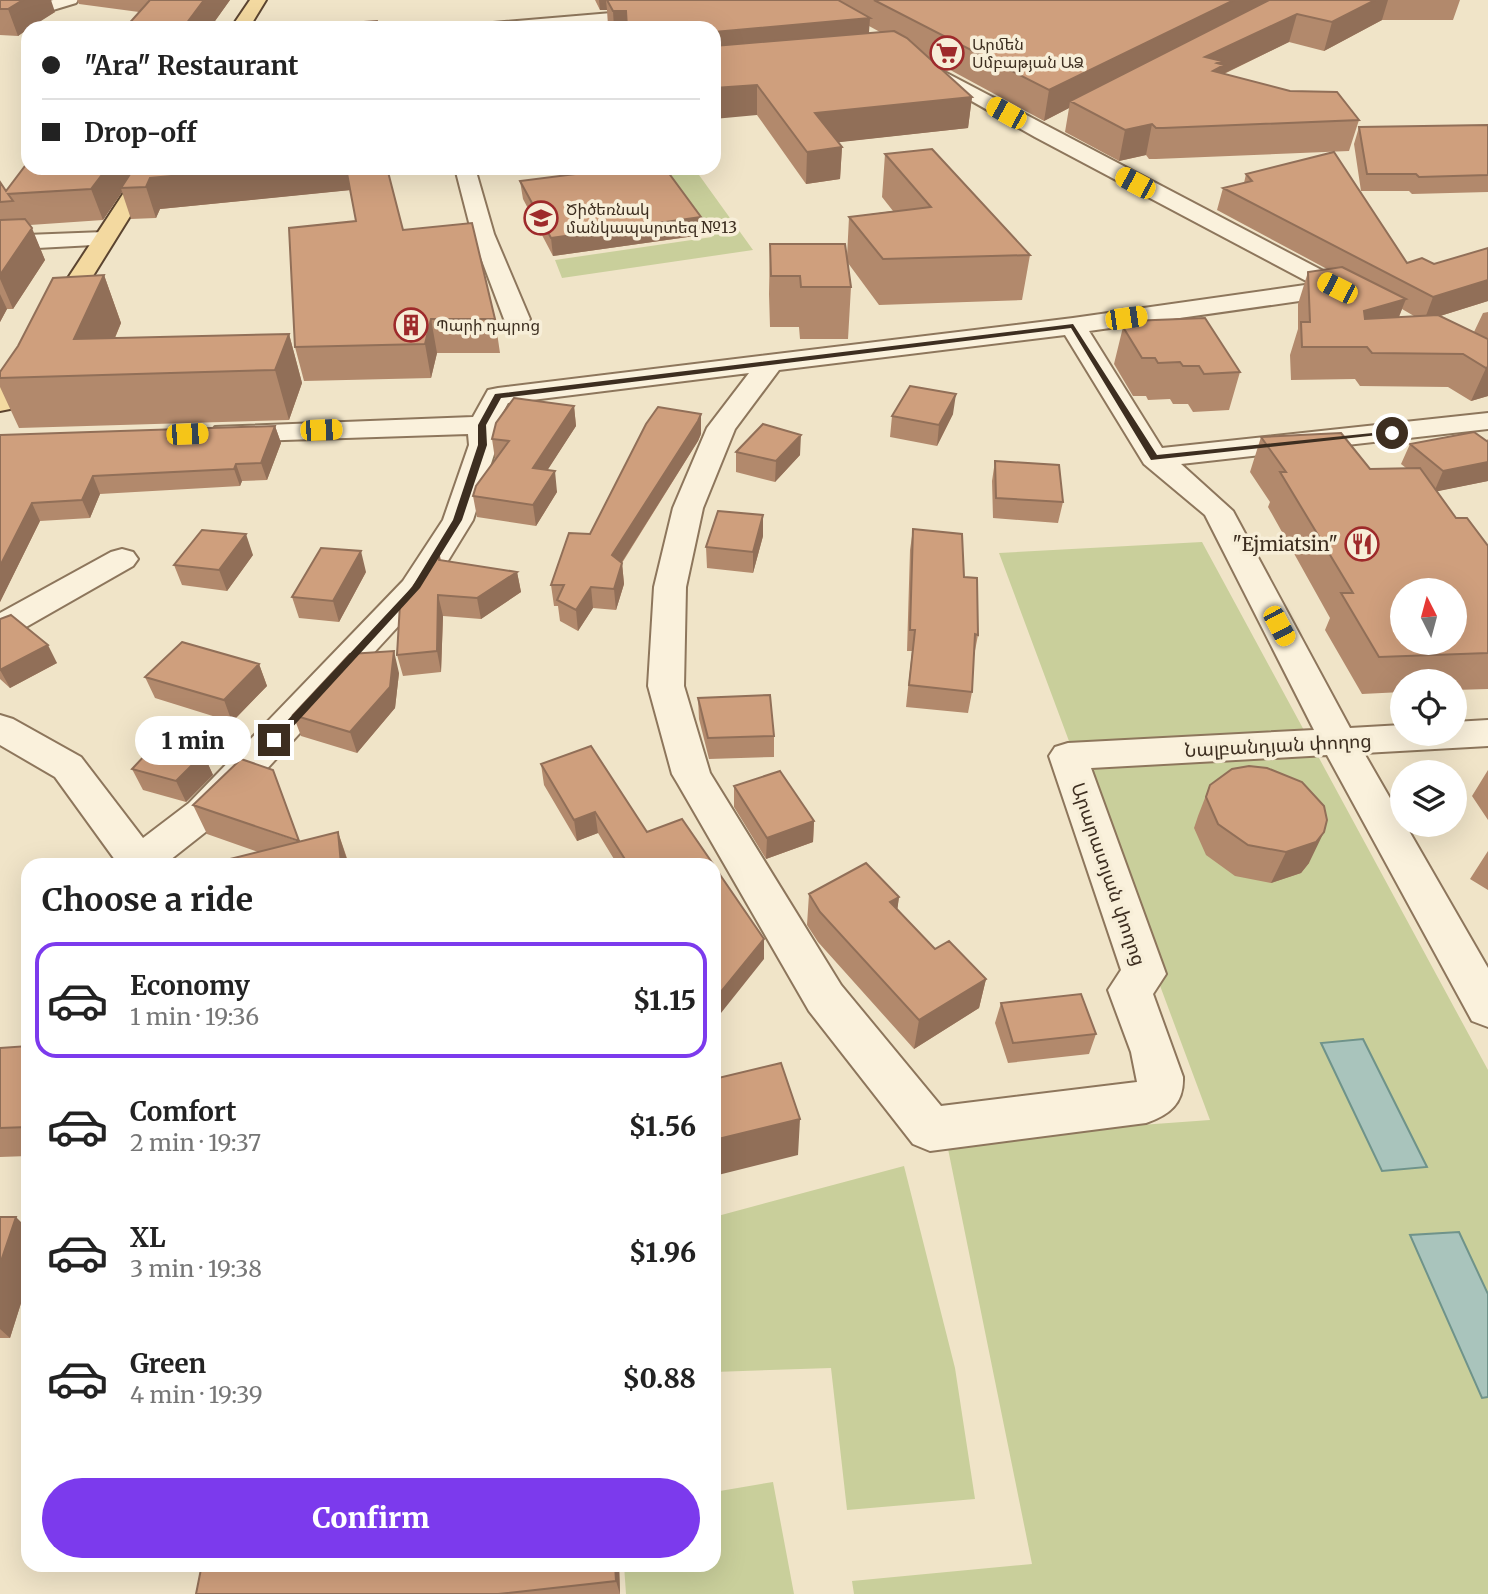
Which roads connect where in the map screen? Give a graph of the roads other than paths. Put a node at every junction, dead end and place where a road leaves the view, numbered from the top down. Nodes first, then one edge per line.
1 (70, 0) edge
2 (258, 0) edge
3 (677, 12) edge
4 (0, 21) edge
5 (244, 21) edge
6 (574, 21) edge
7 (899, 51) edge
8 (1066, 121) dead end
9 (1042, 133) junction
10 (467, 175) edge
11 (152, 177) edge
12 (104, 239) junction
13 (0, 243) edge
14 (517, 318) dead end
15 (1073, 326) junction
16 (771, 362) junction
17 (0, 402) edge
18 (1488, 421) edge
19 (482, 425) junction
20 (193, 434) edge
21 (1154, 458) junction
22 (122, 559) dead end
23 (0, 627) edge
24 (0, 728) edge
25 (1488, 733) edge
26 (1339, 742) junction
27 (1068, 756) joint
28 (136, 858) edge
29 (147, 858) edge
30 (1488, 1008) edge

1 - 4 street
2 - 5 main road
3 - 6 street
7 - 9 street
8 - 9 street
9 - 15 street
10 - 14 street
11 - 12 main road
12 - 13 street
12 - 17 main road
15 - 16 street
15 - 21 street
16 - 19 street
16 - 27 street, Արարատյան փողոց
18 - 21 street
19 - 20 street
19 - 29 street
21 - 26 street
22 - 23 street
24 - 28 street
25 - 26 street, Նալբանդյան փողոց
26 - 27 street, Նալբանդյան փողոց
26 - 30 street

